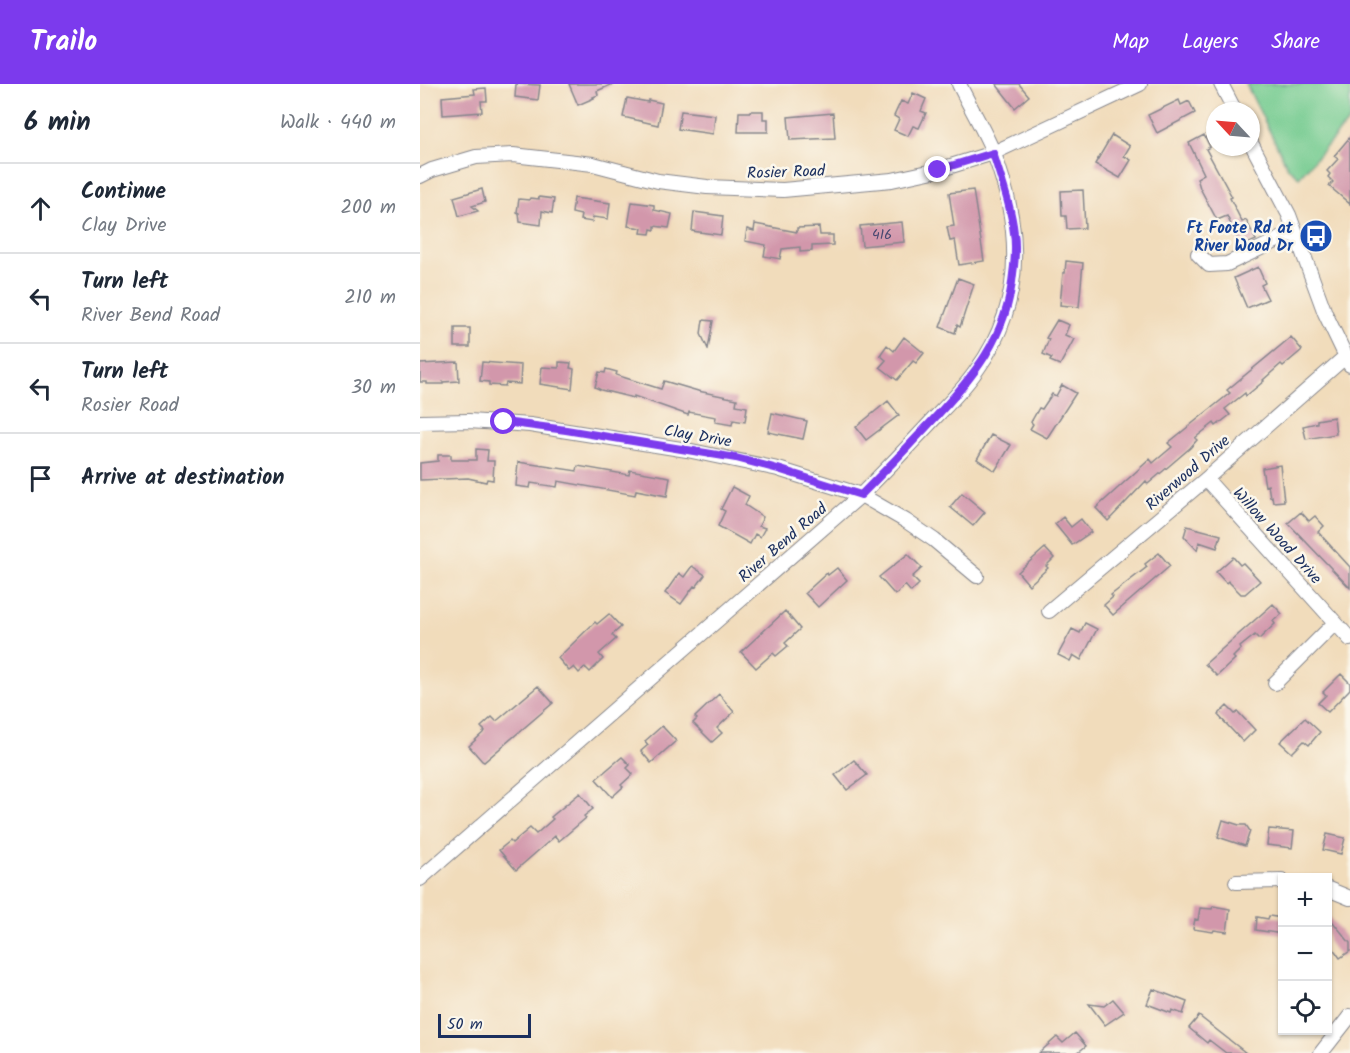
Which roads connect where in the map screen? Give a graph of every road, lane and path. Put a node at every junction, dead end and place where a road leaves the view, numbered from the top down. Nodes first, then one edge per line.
1 (959, 84) edge
2 (1140, 84) edge
3 (1221, 84) edge
4 (1230, 102) edge
5 (993, 153) junction
6 (1258, 156) edge
7 (420, 176) edge
8 (1295, 232) junction
9 (1198, 254) dead end
10 (1347, 361) edge
11 (420, 422) edge
12 (1206, 479) junction
13 (861, 495) junction
14 (977, 576) dead end
15 (1049, 611) dead end
16 (1335, 623) junction
17 (1350, 639) edge
18 (1275, 683) dead end
19 (420, 879) edge
20 (1278, 881) edge
21 (1236, 882) dead end
22 (1332, 891) edge
23 (1350, 898) edge
24 (1350, 1016) edge
25 (1321, 1053) edge

1 - 5 street, River Bend Road
2 - 5 street, Rosier Road
3 - 4 street
5 - 7 street, Rosier Road
5 - 13 street, River Bend Road
6 - 8 street
8 - 9 street
8 - 10 street
10 - 12 street, Riverwood Drive
11 - 13 street, Clay Drive
12 - 15 street, Riverwood Drive
12 - 16 street, Willow Wood Drive
13 - 14 street, Clay Drive
13 - 19 street, River Bend Road
16 - 17 street, Willow Wood Drive
16 - 18 street
20 - 21 street
22 - 23 street
24 - 25 street

